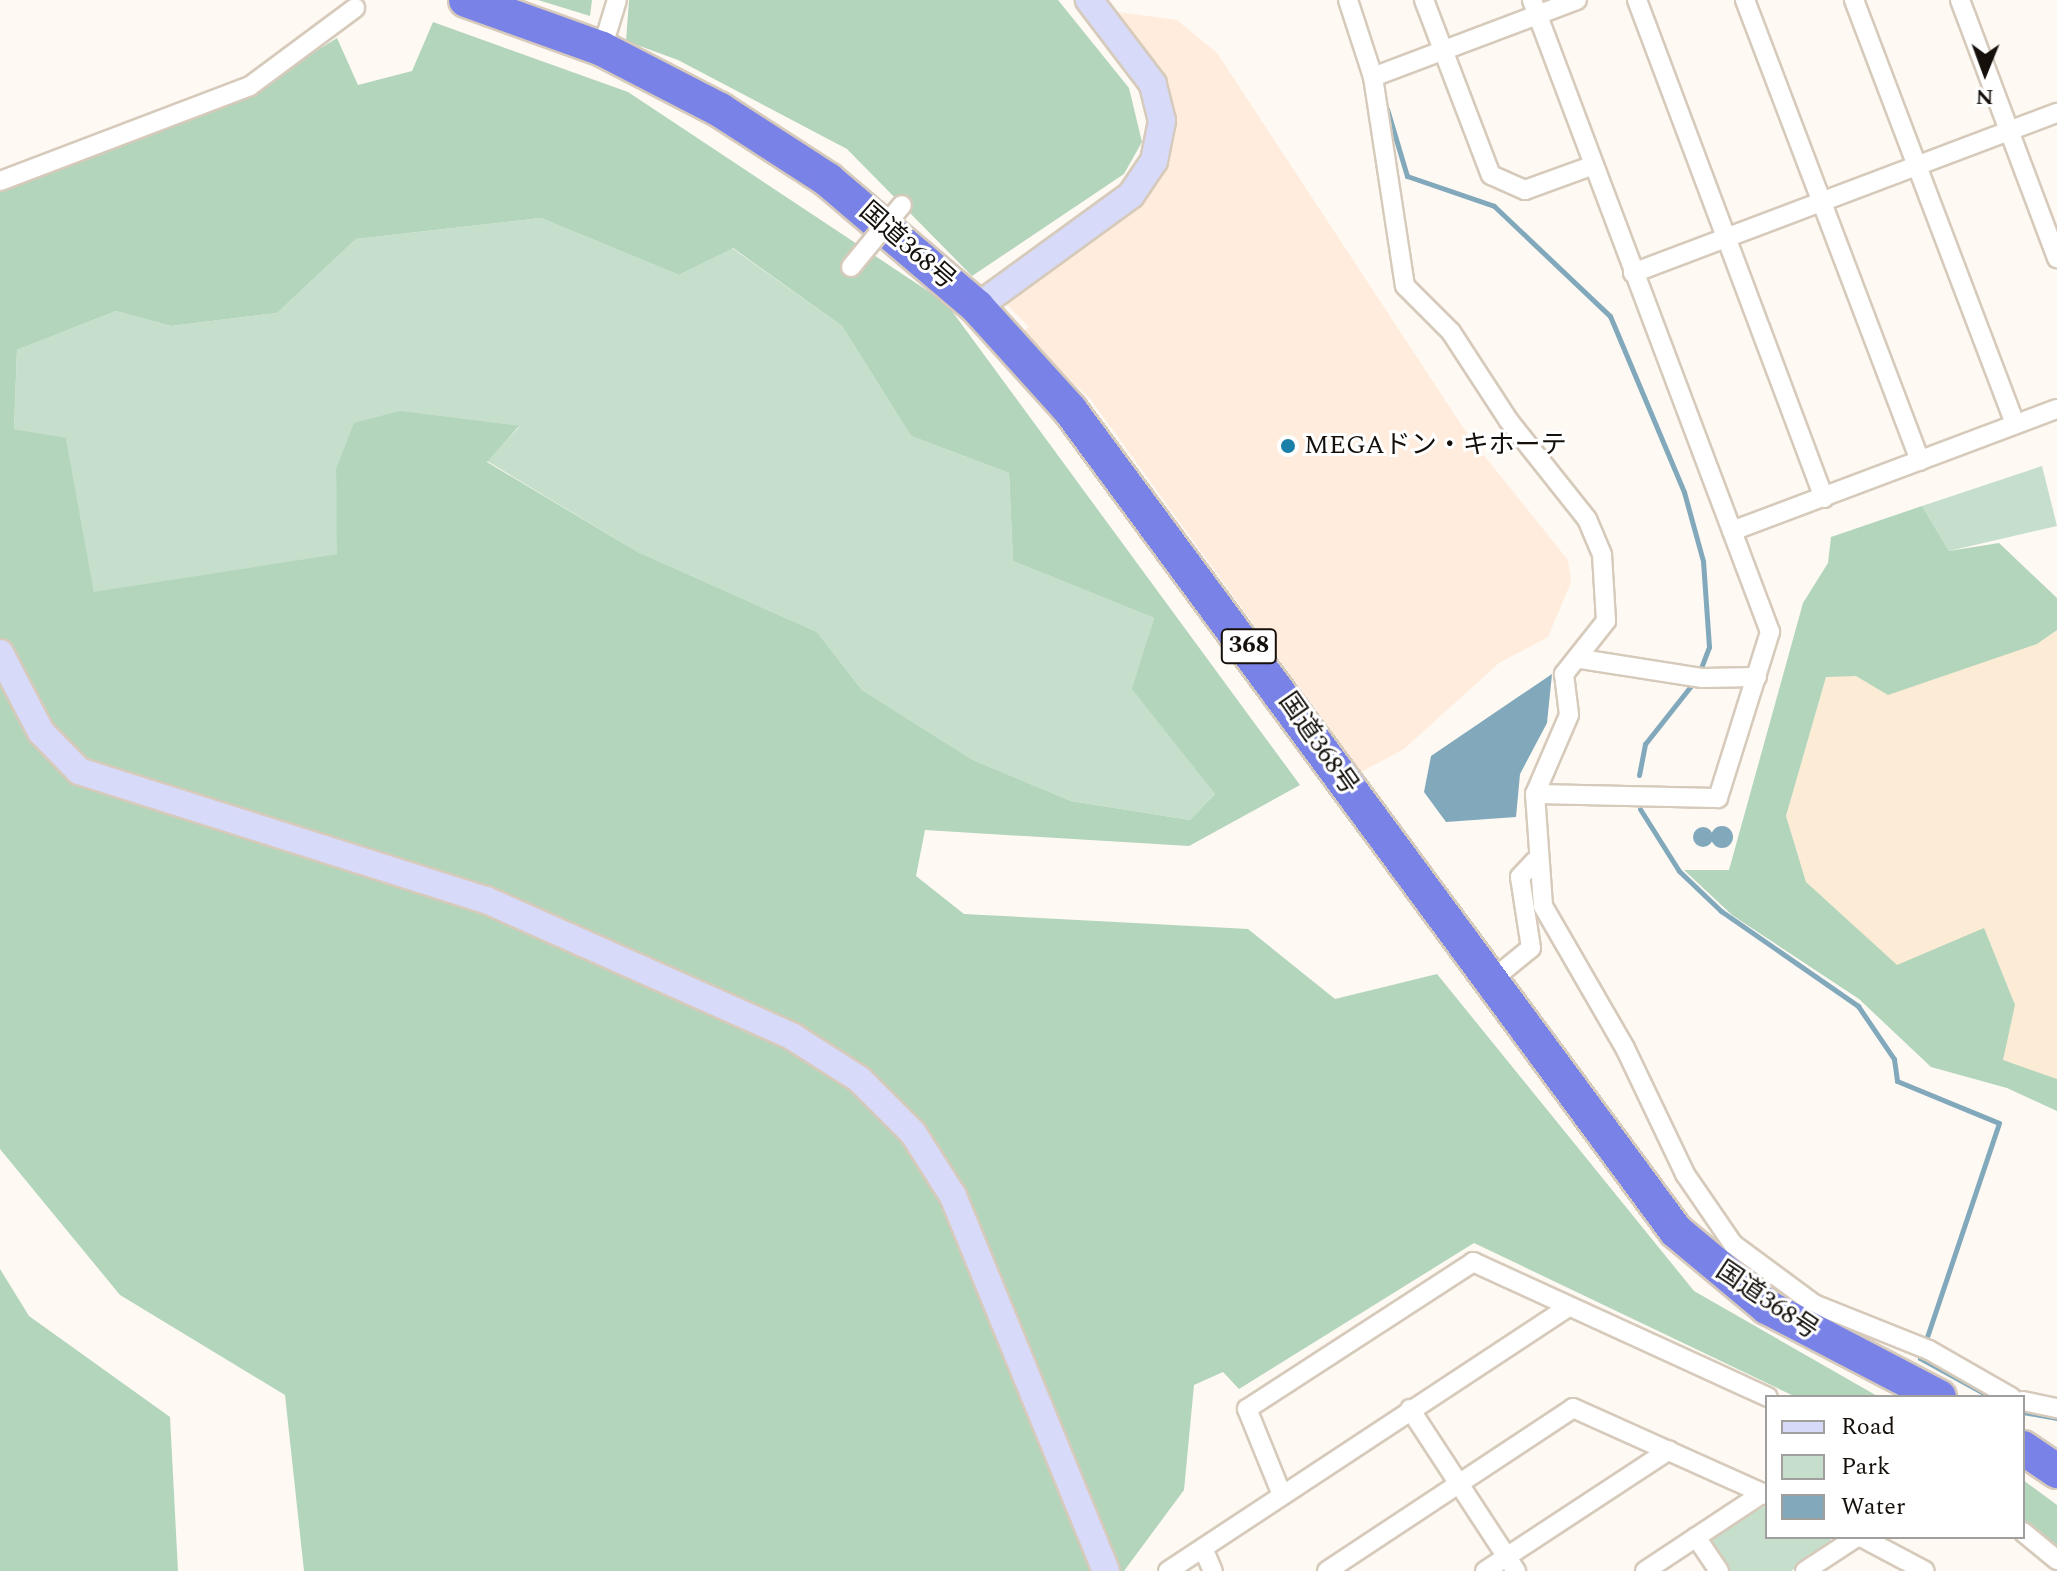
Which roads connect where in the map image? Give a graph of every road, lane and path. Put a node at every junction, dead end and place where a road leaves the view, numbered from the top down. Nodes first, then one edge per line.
1 (466, 0) edge
2 (617, 0) edge
3 (1089, 0) edge
4 (1348, 0) edge
5 (1424, 0) edge
6 (1577, 0) edge
7 (1637, 0) edge
8 (1745, 0) edge
9 (1854, 0) edge
10 (1960, 0) edge
11 (355, 8) dead end
12 (1534, 8) edge
13 (602, 49) junction
14 (1443, 51) junction
15 (1380, 75) junction
16 (2057, 113) edge
17 (2010, 131) junction
18 (1594, 165) junction
19 (1917, 165) junction
20 (0, 181) edge
21 (1822, 202) junction
22 (902, 205) dead end
23 (1727, 239) junction
24 (2057, 258) edge
25 (851, 267) dead end
26 (1633, 273) junction
27 (977, 307) junction
28 (2057, 409) edge
29 (2015, 424) junction
30 (1920, 461) junction
31 (1824, 498) junction
32 (1732, 531) junction
33 (0, 653) edge
34 (1581, 659) junction
35 (1757, 677) junction
36 (1535, 794) junction
37 (1535, 861) junction
38 (1488, 983) junction
39 (1569, 1307) junction
40 (1935, 1395) edge
41 (2007, 1395) edge
42 (1765, 1396) edge
43 (2025, 1401) edge
44 (2057, 1408) edge
45 (1410, 1409) junction
46 (2025, 1449) edge
47 (1669, 1450) junction
48 (2057, 1471) edge
49 (1458, 1483) junction
50 (1765, 1494) edge
51 (1282, 1495) junction
52 (2025, 1534) edge
53 (1696, 1537) junction
54 (1856, 1539) edge
55 (1863, 1539) edge
56 (1203, 1548) junction
57 (2057, 1560) edge
58 (1512, 1564) edge
59 (1106, 1571) edge
60 (1168, 1571) edge
61 (1213, 1571) edge
62 (1327, 1571) edge
63 (1485, 1571) edge
64 (1645, 1571) edge
65 (1719, 1571) edge
66 (1805, 1571) edge
67 (1925, 1571) edge

1 - 13 highway, 国道368号 / 368
2 - 13 street
3 - 27 street
4 - 15 street
5 - 14 street
6 - 12 street
7 - 23 street
8 - 21 street
9 - 19 street
10 - 17 street
11 - 20 street
12 - 14 street
12 - 18 street
13 - 27 highway, 国道368号 / 368
14 - 15 street
14 - 18 street
15 - 34 street
16 - 17 street
17 - 19 street
17 - 24 street
18 - 26 street
19 - 21 street
19 - 29 street
21 - 23 street
21 - 30 street
22 - 25 street, bridge
23 - 26 street
23 - 31 street
26 - 32 street
27 - 38 highway, 国道368号 / 368
28 - 29 street
29 - 30 street
30 - 31 street
31 - 32 street
32 - 35 street
33 - 59 street
34 - 35 street
34 - 36 street
35 - 36 street
36 - 37 street
37 - 38 street
37 - 41 street
38 - 40 highway, 国道368号 / 368
39 - 42 street
39 - 45 street
39 - 51 street
43 - 44 street
45 - 49 street
45 - 51 street
46 - 48 highway
47 - 49 street
47 - 50 street
47 - 58 street
49 - 58 street
49 - 62 street
50 - 53 street
51 - 56 street
52 - 57 street
53 - 64 street
53 - 65 street
54 - 66 street
55 - 67 street
56 - 60 street
56 - 61 street
58 - 63 street

